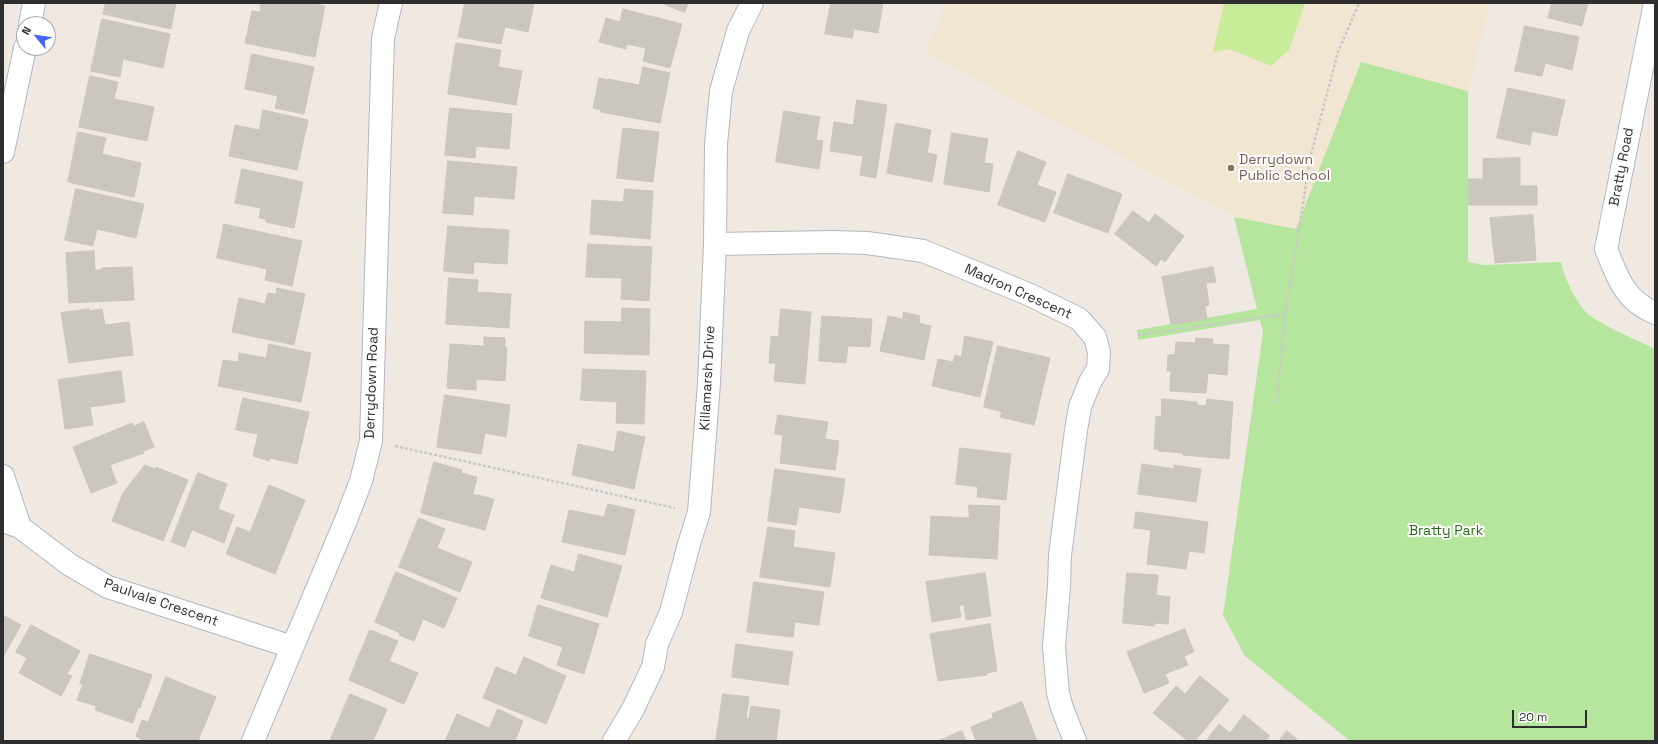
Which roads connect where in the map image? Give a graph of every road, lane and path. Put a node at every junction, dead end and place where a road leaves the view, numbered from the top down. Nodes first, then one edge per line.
1 (34, 3) edge
2 (391, 3) edge
3 (752, 3) edge
4 (1358, 3) edge
5 (1655, 3) edge
6 (32, 16) edge
7 (23, 56) edge
8 (3, 152) edge
9 (715, 244) junction
10 (1655, 313) edge
11 (1285, 314) junction
12 (1138, 335) dead end
13 (1277, 402) dead end
14 (371, 441) junction
15 (3, 476) edge
16 (699, 512) junction
17 (12, 524) edge
18 (292, 647) junction
19 (253, 741) edge
20 (614, 741) edge
21 (1075, 741) edge

1 - 6 street
2 - 14 street, Derrydown Road
3 - 9 street, Killamarsh Drive
4 - 11 path
5 - 10 street, Bratty Road
7 - 8 street
9 - 16 street, Killamarsh Drive
9 - 21 street, Madron Crescent
11 - 12 path
11 - 13 path
14 - 16 path
14 - 18 street, Derrydown Road
15 - 17 street, Paulvale Crescent
16 - 20 street, Killamarsh Drive
17 - 18 street, Paulvale Crescent
18 - 19 street, Derrydown Road

